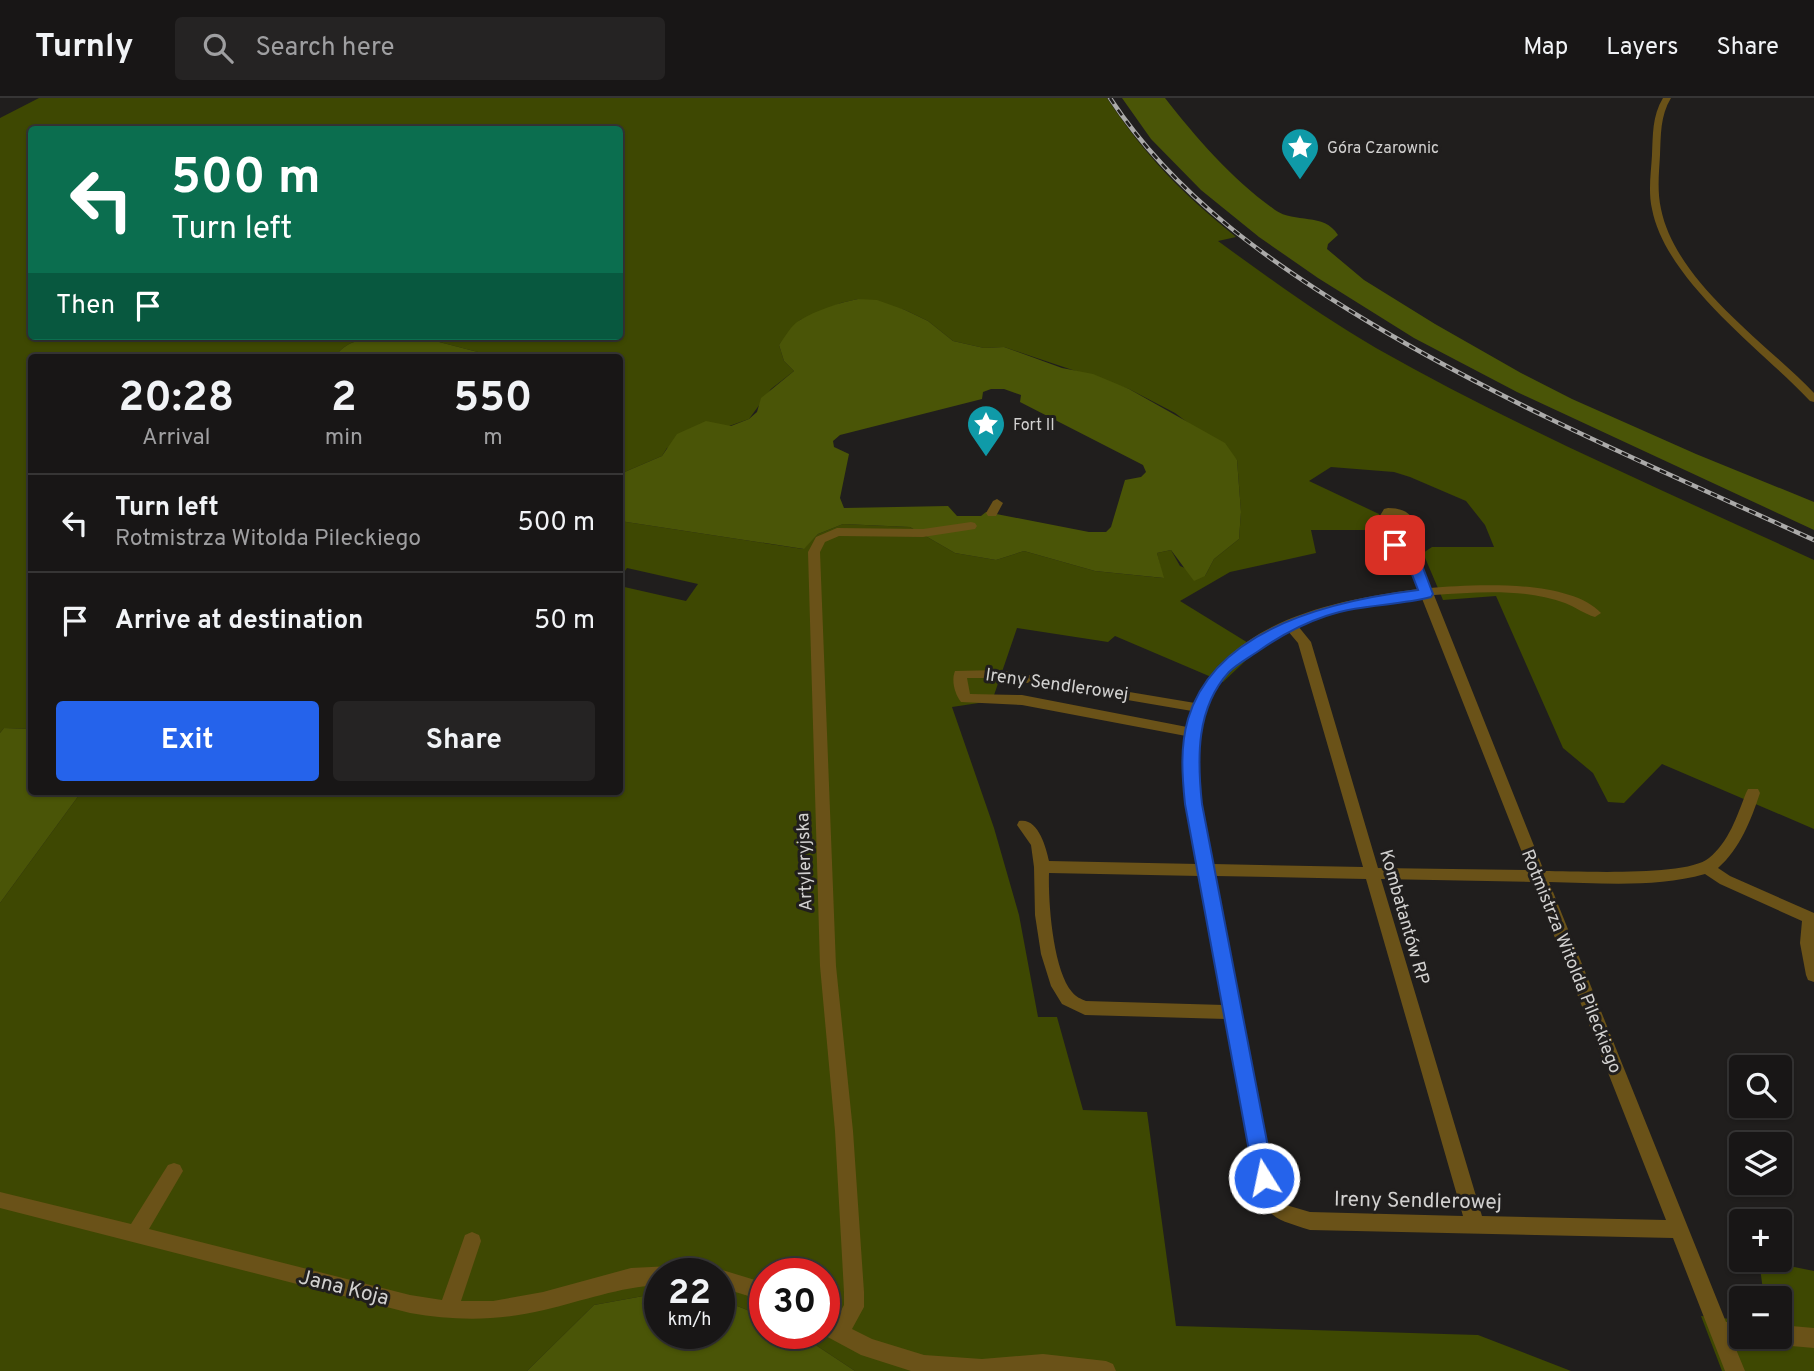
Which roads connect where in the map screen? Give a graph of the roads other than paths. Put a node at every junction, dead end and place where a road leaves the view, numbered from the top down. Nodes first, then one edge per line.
1 (1667, 98) edge
2 (1814, 399) edge
3 (971, 526) dead end
4 (1410, 552) dead end
5 (1426, 594) junction
6 (1595, 613) dead end
7 (1290, 625) junction
8 (1199, 708) junction
9 (1193, 733) junction
10 (1753, 793) dead end
11 (1024, 825) dead end
12 (1042, 867) junction
13 (1707, 868) junction
14 (1206, 870) junction
15 (1372, 874) junction
16 (1538, 877) junction
17 (1812, 919) edge
18 (1814, 975) edge
19 (1233, 1012) junction
20 (174, 1171) dead end
21 (0, 1200) edge
22 (1475, 1224) junction
23 (1679, 1229) junction
24 (135, 1234) junction
25 (472, 1241) dead end
26 (644, 1276) edge
27 (448, 1310) junction
28 (840, 1320) edge
29 (840, 1332) edge
30 (1719, 1332) junction
31 (1729, 1332) edge
32 (1792, 1336) edge
33 (1814, 1338) edge
34 (1106, 1371) edge
35 (1735, 1371) edge

1 - 2 street
3 - 28 street, Artyleryjska
4 - 5 street, Rotmistrza Witolda Pileckiego
5 - 6 street, Ireny Sendlerowej
5 - 7 street, Ireny Sendlerowej
5 - 16 street, Rotmistrza Witolda Pileckiego
7 - 8 street, Ireny Sendlerowej
7 - 15 street, Kombatantów RP
8 - 9 street, Ireny Sendlerowej
8 - 9 street, Ireny Sendlerowej
9 - 14 street, Ireny Sendlerowej
10 - 13 street
11 - 12 street
12 - 14 street
12 - 19 street
13 - 16 street
13 - 17 street
14 - 15 street
14 - 19 street, Ireny Sendlerowej
15 - 16 street
15 - 22 street, Kombatantów RP
16 - 23 street, Rotmistrza Witolda Pileckiego
17 - 18 street
19 - 22 street, Ireny Sendlerowej
20 - 24 street
21 - 24 street, Jana Koja
22 - 23 street, Ireny Sendlerowej
23 - 30 street, Rotmistrza Witolda Pileckiego
24 - 27 street, Jana Koja
25 - 27 street
26 - 27 street, Jana Koja
29 - 34 street
30 - 31 street
30 - 35 street, Rotmistrza Witolda Pileckiego
32 - 33 street

